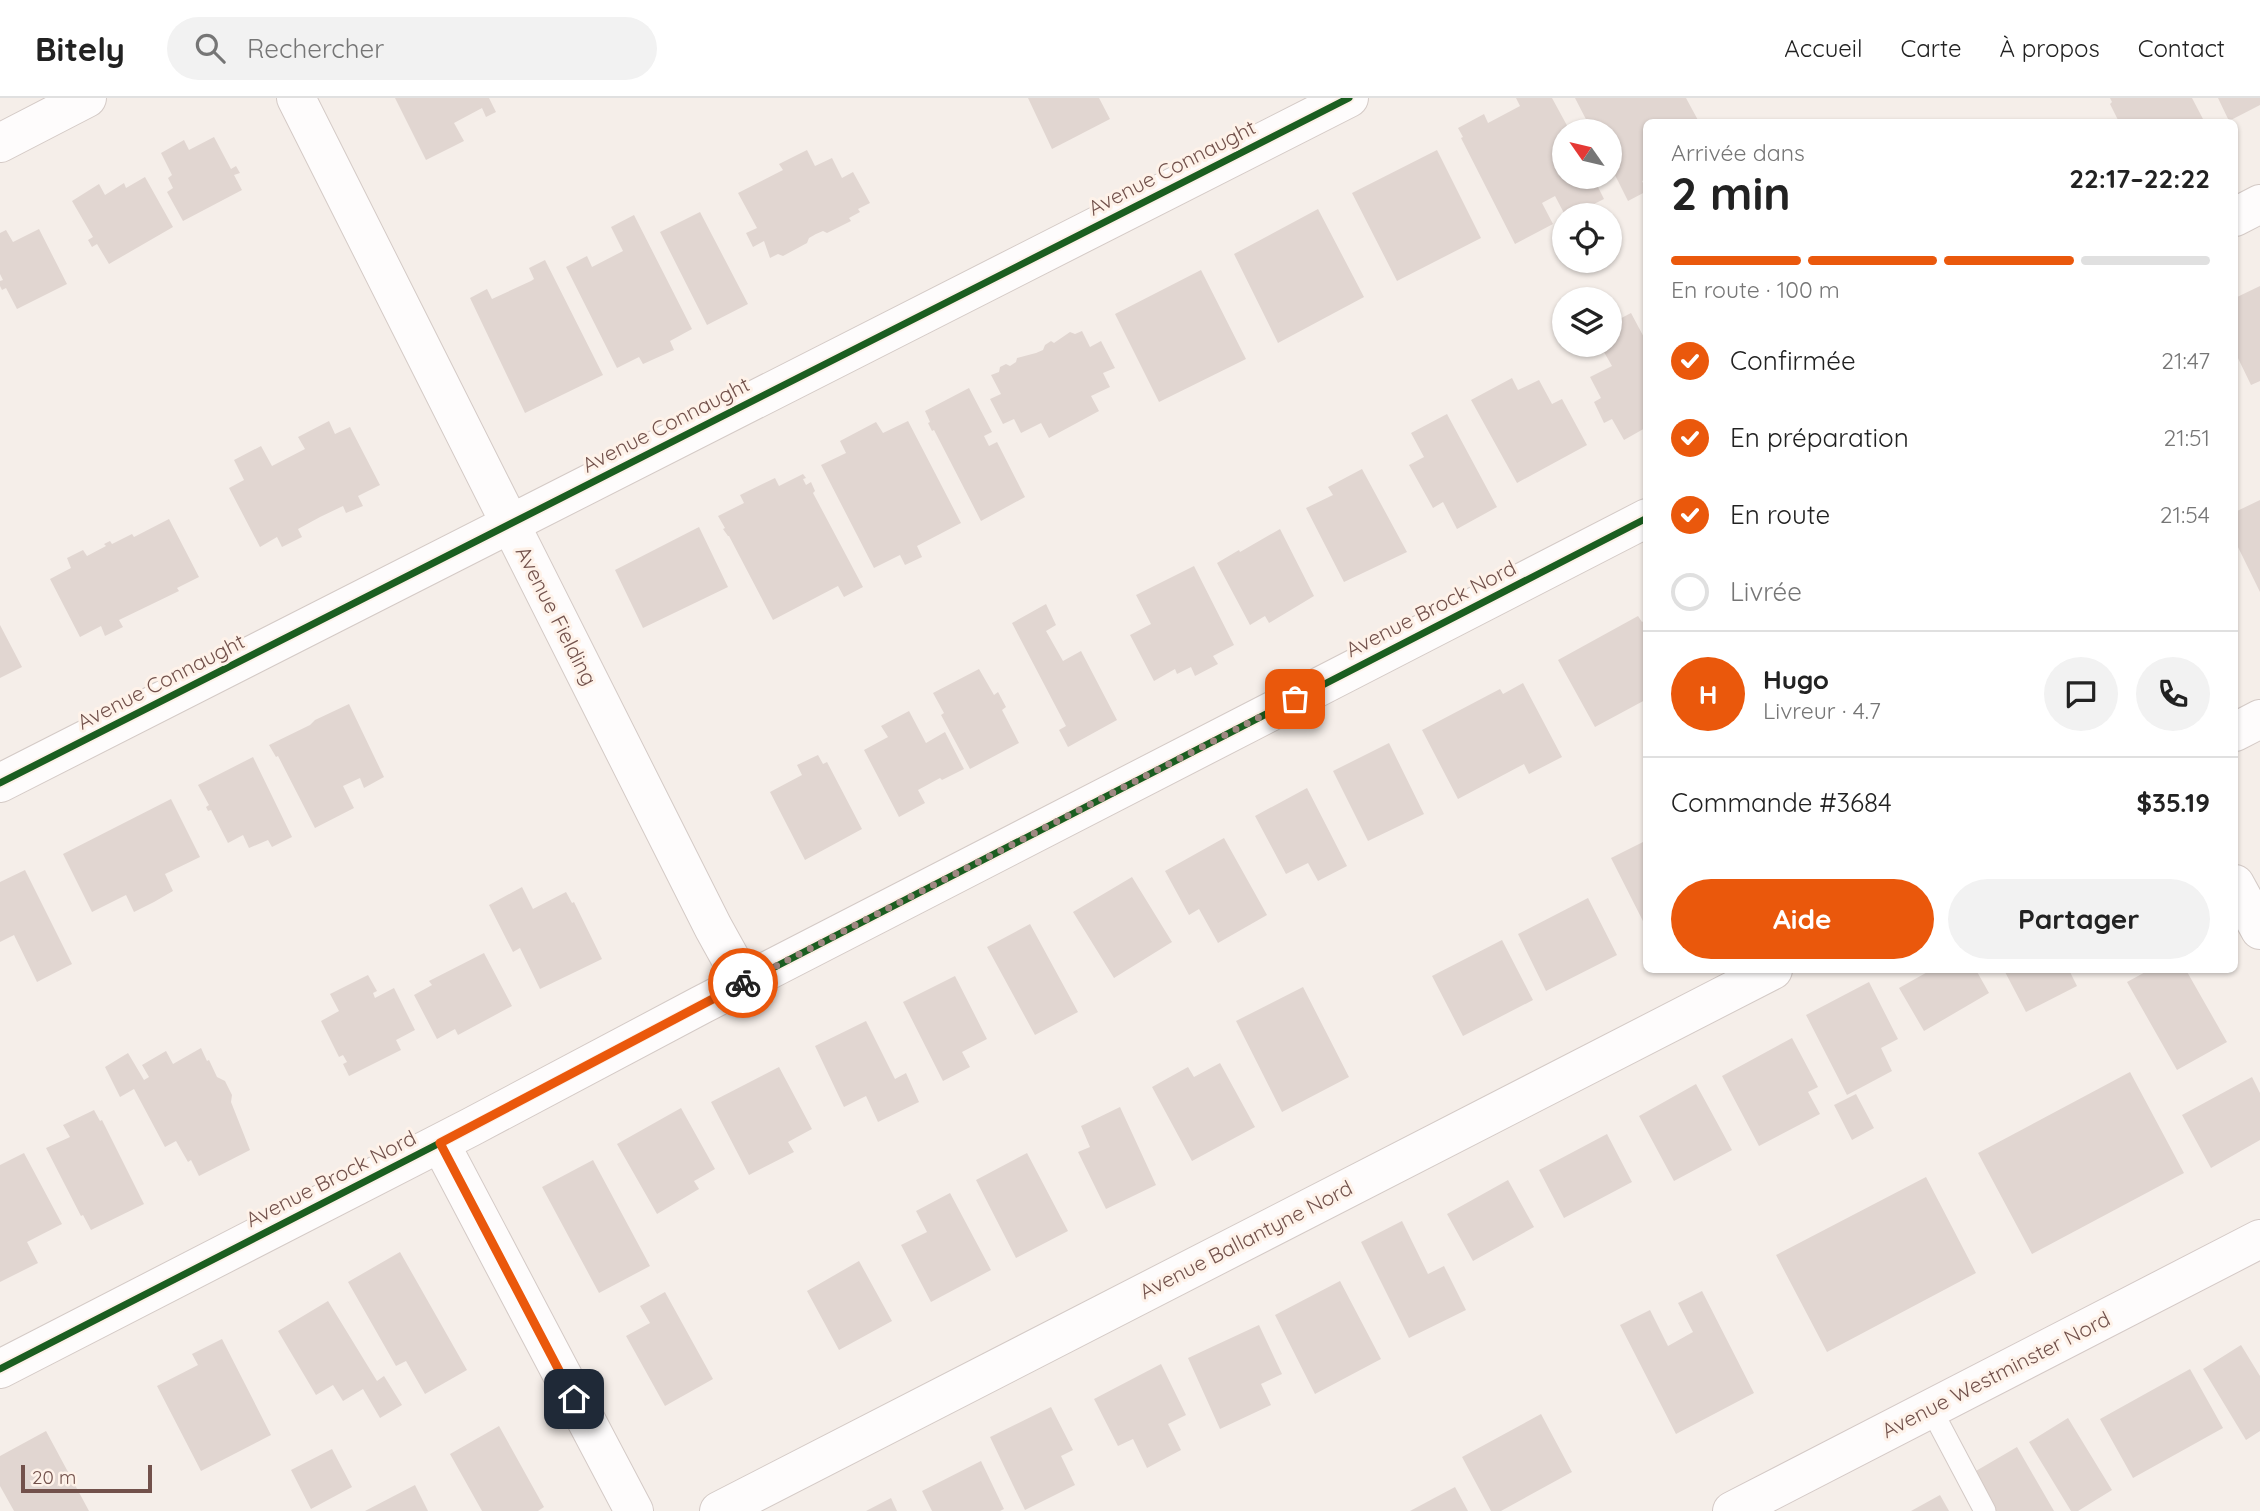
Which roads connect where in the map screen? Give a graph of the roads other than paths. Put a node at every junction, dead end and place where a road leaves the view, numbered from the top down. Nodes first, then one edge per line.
1 (87, 98) edge
2 (296, 98) edge
3 (1349, 98) edge
4 (0, 143) edge
5 (2260, 204) edge
6 (2238, 215) edge
7 (1643, 520) edge
8 (510, 524) junction
9 (2260, 719) edge
10 (2238, 730) edge
11 (0, 783) edge
12 (2238, 890) edge
13 (2260, 930) edge
14 (1767, 973) edge
15 (744, 983) junction
16 (440, 1143) junction
17 (2260, 1239) edge
18 (0, 1369) edge
19 (1931, 1409) junction
20 (634, 1511) edge
21 (719, 1511) edge
22 (1732, 1511) edge
23 (1985, 1511) edge

1 - 4 street
2 - 8 street, Avenue Fielding
3 - 8 street, Avenue Connaught
5 - 6 street
7 - 15 street, Avenue Brock Nord
8 - 11 street, Avenue Connaught
8 - 15 street, Avenue Fielding
9 - 10 street
12 - 13 street
14 - 21 street, Avenue Ballantyne Nord
15 - 16 street, Avenue Brock Nord
16 - 18 street, Avenue Brock Nord
16 - 20 street
17 - 19 street, Avenue Westminster Nord
19 - 22 street, Avenue Westminster Nord
19 - 23 lane

